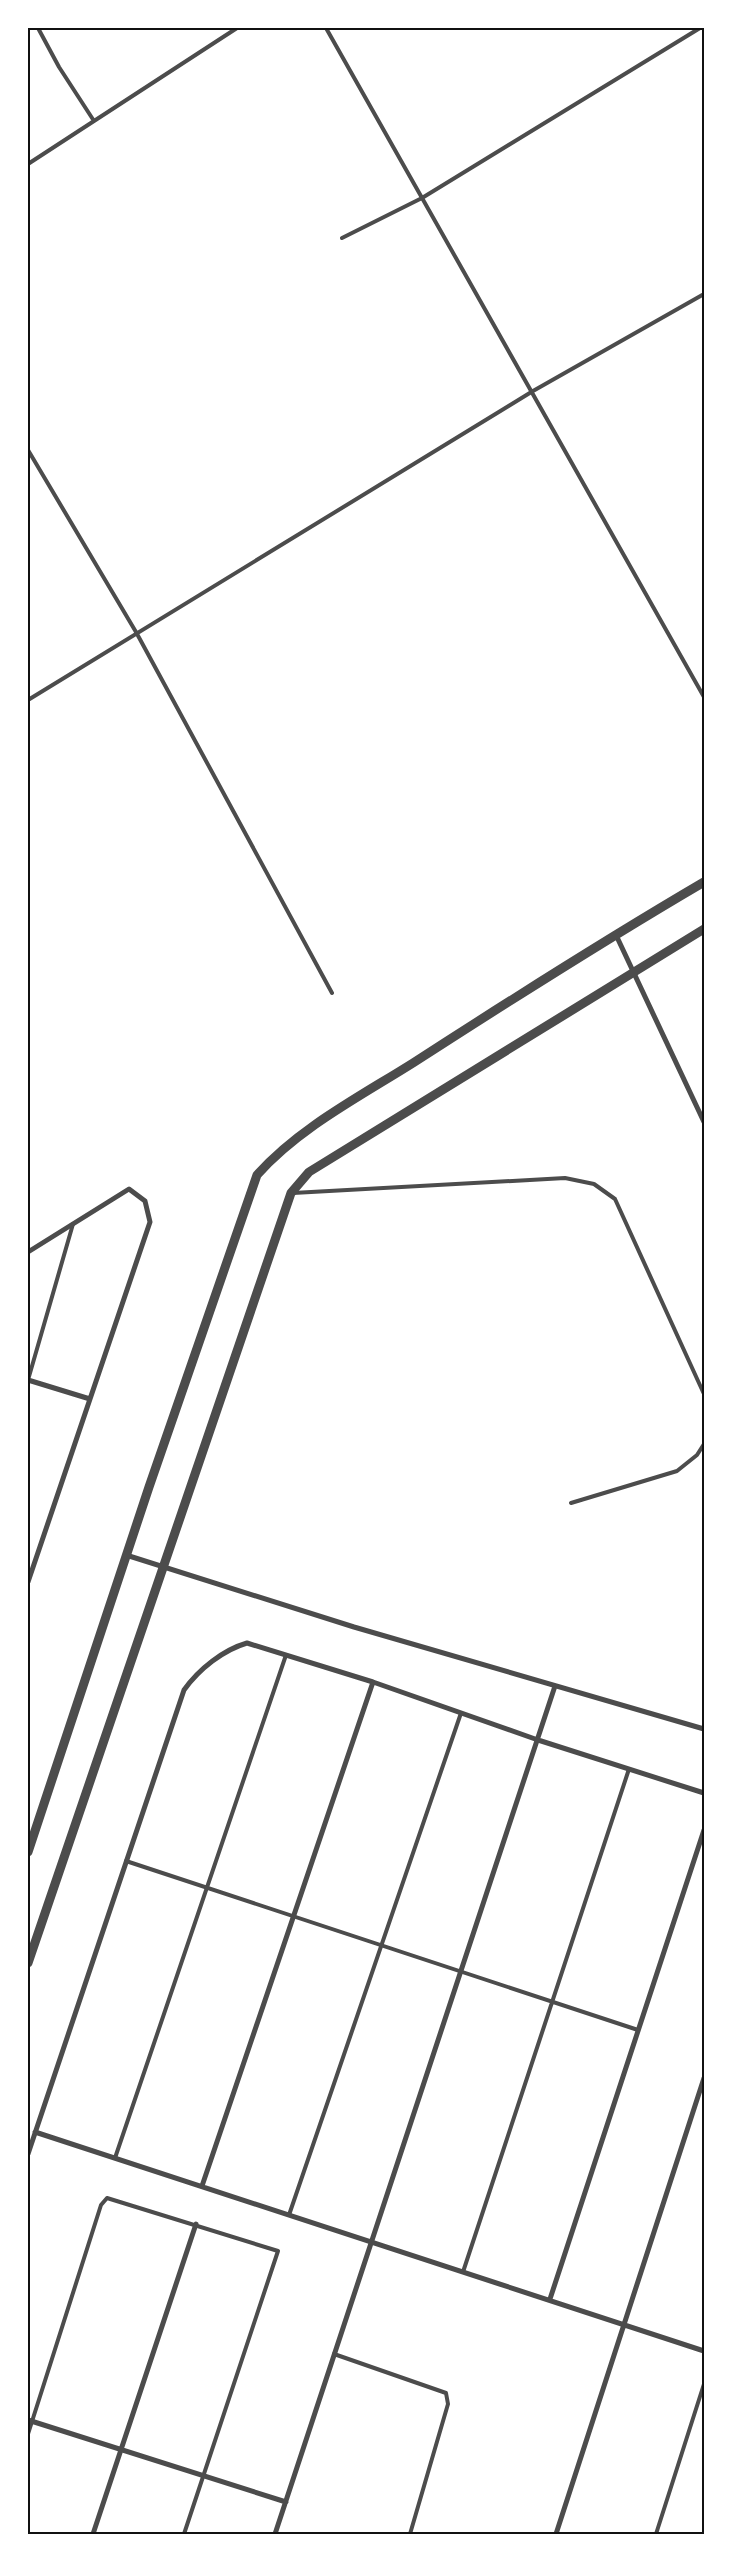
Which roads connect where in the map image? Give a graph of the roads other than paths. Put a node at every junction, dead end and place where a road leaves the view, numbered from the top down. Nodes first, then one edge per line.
1 (38, 28) edge
2 (237, 28) edge
3 (326, 28) edge
4 (700, 28) edge
5 (94, 121) junction
6 (28, 164) edge
7 (422, 198) junction
8 (342, 238) dead end
9 (704, 294) edge
10 (533, 391) junction
11 (28, 450) edge
12 (136, 632) junction
13 (704, 697) edge
14 (28, 700) edge
15 (704, 882) edge
16 (704, 929) edge
17 (616, 935) junction
18 (634, 971) junction
19 (332, 993) dead end
20 (704, 1122) edge
21 (291, 1193) junction
22 (74, 1223) junction
23 (28, 1252) edge
24 (28, 1380) edge
25 (704, 1394) edge
26 (90, 1399) junction
27 (704, 1444) edge
28 (571, 1503) dead end
29 (126, 1555) junction
30 (163, 1567) junction
31 (28, 1582) edge
32 (286, 1655) junction
33 (373, 1682) junction
34 (555, 1686) junction
35 (461, 1713) junction
36 (704, 1729) edge
37 (538, 1740) junction
38 (629, 1769) junction
39 (704, 1793) edge
40 (704, 1830) edge
41 (28, 1852) edge
42 (126, 1861) junction
43 (208, 1888) junction
44 (293, 1916) junction
45 (382, 1946) junction
46 (28, 1963) edge
47 (460, 1971) junction
48 (551, 2001) junction
49 (638, 2030) junction
50 (704, 2078) edge
51 (35, 2132) junction
52 (28, 2154) edge
53 (115, 2158) junction
54 (202, 2186) junction
55 (289, 2215) junction
56 (196, 2224) junction
57 (371, 2242) junction
58 (463, 2272) junction
59 (550, 2299) junction
60 (625, 2324) junction
61 (704, 2351) edge
62 (334, 2354) junction
63 (704, 2384) edge
64 (30, 2420) edge
65 (28, 2434) edge
66 (121, 2450) junction
67 (203, 2476) junction
68 (286, 2502) junction
69 (93, 2534) edge
70 (184, 2534) edge
71 (275, 2534) edge
72 (410, 2534) edge
73 (556, 2534) edge
74 (656, 2534) edge

1 - 5 lane
2 - 5 lane
3 - 7 lane
4 - 7 lane
5 - 6 lane
7 - 8 lane
7 - 10 lane
9 - 10 lane
10 - 12 lane
10 - 13 lane
11 - 12 lane
12 - 14 lane
12 - 19 lane
15 - 17 street
16 - 18 street
17 - 18 street
17 - 29 street
18 - 20 street
18 - 21 street
21 - 25 lane
21 - 30 street
22 - 23 street
22 - 24 lane
22 - 26 street
24 - 26 street
26 - 31 street
27 - 28 lane
29 - 30 street
29 - 41 street
30 - 34 street
30 - 46 street
32 - 33 street
32 - 42 street
32 - 43 lane
33 - 35 street
33 - 44 street
34 - 36 street
34 - 37 street
35 - 37 street
35 - 45 lane
37 - 38 street
37 - 47 street
38 - 39 street
38 - 48 lane
40 - 49 street
42 - 43 lane
42 - 51 street
43 - 44 lane
43 - 53 lane
44 - 45 lane
44 - 54 street
45 - 47 lane
45 - 55 lane
47 - 48 lane
47 - 57 street
48 - 49 lane
48 - 58 lane
49 - 59 street
50 - 60 street
51 - 52 street
51 - 53 street
53 - 54 street
54 - 55 street
55 - 57 street
56 - 64 lane
56 - 66 street
56 - 67 lane
57 - 58 street
57 - 62 street
58 - 59 street
59 - 60 street
60 - 61 street
60 - 73 street
62 - 68 street
62 - 72 lane
63 - 74 lane
64 - 65 lane
64 - 66 street
66 - 67 street
66 - 69 street
67 - 68 street
67 - 70 lane
68 - 71 street

